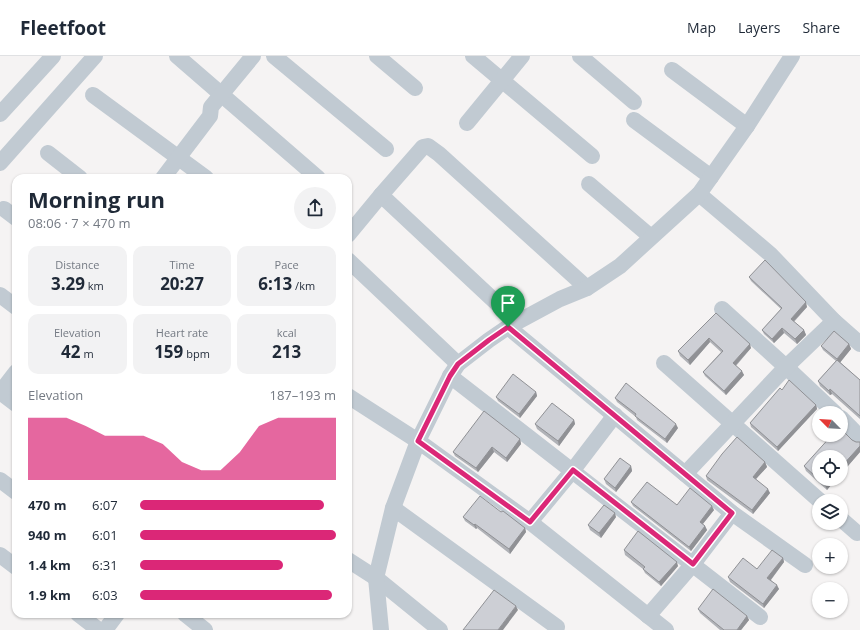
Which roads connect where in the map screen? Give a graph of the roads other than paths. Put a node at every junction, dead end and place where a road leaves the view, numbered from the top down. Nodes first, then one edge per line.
1 (52, 56) edge
2 (95, 56) edge
3 (177, 56) edge
4 (253, 56) edge
5 (266, 56) edge
6 (274, 56) edge
7 (377, 56) edge
8 (473, 56) edge
9 (522, 56) edge
10 (580, 56) edge
11 (792, 56) edge
12 (672, 70) dead end
13 (502, 80) junction
14 (416, 88) dead end
15 (93, 95) dead end
16 (225, 98) junction
17 (634, 102) dead end
18 (0, 114) edge
19 (634, 120) dead end
20 (467, 122) dead end
21 (747, 126) junction
22 (386, 149) dead end
23 (48, 153) dead end
24 (592, 156) dead end
25 (179, 157) junction
26 (0, 163) edge
27 (75, 174) edge
28 (167, 174) edge
29 (201, 174) edge
30 (313, 174) edge
31 (711, 177) junction
32 (589, 184) dead end
33 (699, 194) junction
34 (381, 195) junction
35 (352, 230) edge
36 (651, 237) junction
37 (352, 264) edge
38 (587, 288) junction
39 (0, 295) edge
40 (12, 304) edge
41 (722, 309) dead end
42 (834, 321) junction
43 (513, 324) junction
44 (860, 344) edge
45 (664, 363) dead end
46 (786, 367) junction
47 (454, 370) junction
48 (12, 377) edge
49 (0, 393) edge
50 (352, 399) edge
51 (12, 401) edge
52 (828, 406) edge
53 (615, 415) junction
54 (732, 424) junction
55 (848, 425) edge
56 (860, 436) edge
57 (418, 441) junction
58 (573, 470) junction
59 (685, 474) junction
60 (0, 480) edge
61 (12, 489) edge
62 (812, 494) edge
63 (393, 508) junction
64 (732, 513) junction
65 (530, 522) junction
66 (848, 525) edge
67 (857, 533) dead end
68 (0, 555) edge
69 (352, 563) edge
70 (12, 564) edge
71 (693, 564) junction
72 (805, 565) dead end
73 (376, 578) junction
74 (648, 616) junction
75 (760, 617) dead end
76 (84, 618) edge
77 (114, 618) edge
78 (190, 618) edge
79 (557, 627) dead end
80 (100, 630) edge
81 (105, 630) edge
82 (205, 630) edge
83 (381, 630) edge
84 (440, 630) edge
85 (666, 630) edge

1 - 18 street
2 - 26 street
3 - 16 street
4 - 16 street
5 - 16 street
6 - 22 street
7 - 14 street
8 - 13 street
9 - 13 street
10 - 17 street
11 - 21 street
12 - 21 street
13 - 20 street
13 - 24 street
15 - 25 street
16 - 25 street
16 - 30 street
19 - 31 street
21 - 31 street
23 - 27 street
25 - 28 street
25 - 29 street
31 - 33 street
32 - 36 street
33 - 36 street
33 - 42 street
34 - 35 street
34 - 38 street
34 - 43 street
36 - 38 street
37 - 47 street
38 - 43 street
39 - 40 street
41 - 46 street
42 - 44 street
42 - 46 street
43 - 47 street
43 - 53 street
45 - 54 street
46 - 52 street
46 - 54 street
47 - 57 street
47 - 58 street
48 - 49 street
49 - 51 street
50 - 57 street
53 - 58 street
53 - 59 street
54 - 59 street
54 - 62 street
55 - 56 street
57 - 63 street
57 - 65 street
58 - 65 street
58 - 71 street
59 - 64 street
60 - 61 street
63 - 73 street
63 - 79 street
64 - 71 street
64 - 72 street
65 - 74 street
66 - 67 street
68 - 70 street
69 - 73 street
71 - 74 street
71 - 75 street
73 - 83 street
73 - 84 street
74 - 85 street
76 - 80 street
77 - 81 street
78 - 82 street

